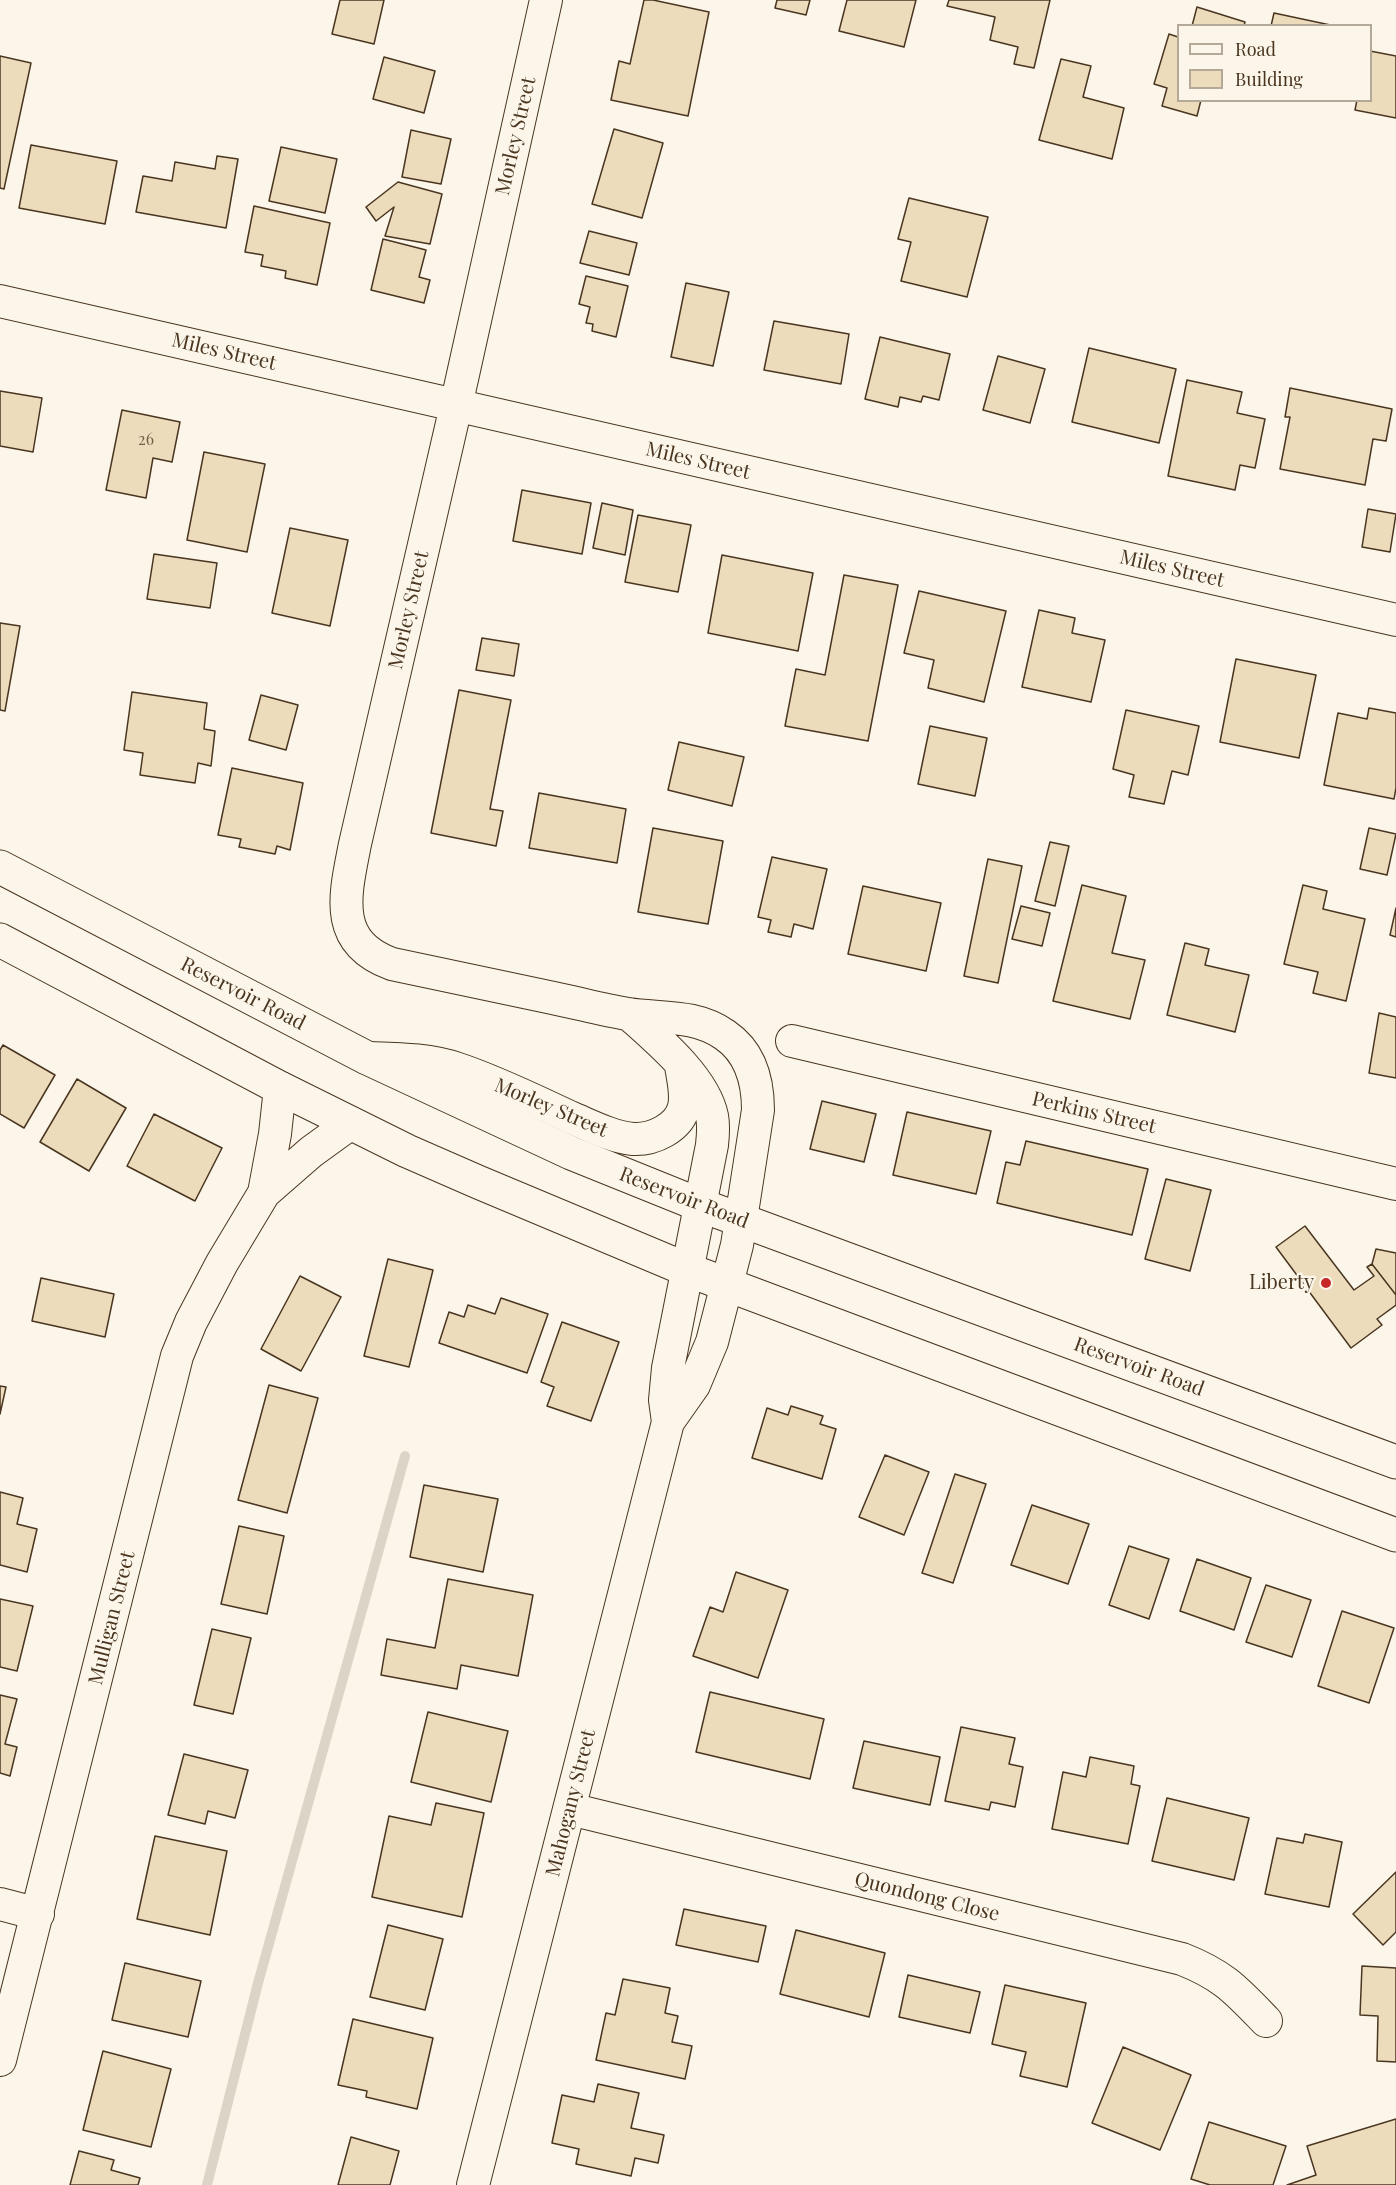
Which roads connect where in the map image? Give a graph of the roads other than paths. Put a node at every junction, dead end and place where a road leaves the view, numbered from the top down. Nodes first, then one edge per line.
1 (546, 0) edge
2 (0, 301) edge
3 (456, 406) junction
4 (1396, 620) edge
5 (0, 867) edge
6 (0, 940) edge
7 (630, 1014) junction
8 (792, 1041) dead end
9 (366, 1058) junction
10 (681, 1066) junction
11 (280, 1088) junction
12 (351, 1123) junction
13 (1396, 1184) edge
14 (264, 1193) junction
15 (700, 1205) junction
16 (741, 1220) junction
17 (688, 1270) junction
18 (727, 1285) junction
19 (668, 1422) junction
20 (1396, 1462) edge
21 (1396, 1535) edge
22 (570, 1809) junction
23 (0, 1904) edge
24 (38, 1914) junction
25 (1266, 2021) dead end
26 (0, 2060) edge
27 (473, 2185) edge

1 - 3 street, Morley Street
2 - 3 street, Miles Street
3 - 4 street, Miles Street
3 - 7 street, Morley Street
5 - 9 main road, Reservoir Road
6 - 11 main road
7 - 10 street
7 - 16 street, Morley Street
8 - 13 street, Perkins Street
9 - 10 street, Morley Street
9 - 15 main road, Reservoir Road
10 - 15 street
11 - 12 main road
11 - 14 street, Mulligan Street
12 - 14 street, Mulligan Street
12 - 17 main road
14 - 24 street, Mulligan Street
15 - 16 main road, Reservoir Road
15 - 17 street
16 - 18 street, Mahogany Street
16 - 20 main road, Reservoir Road
17 - 18 main road
17 - 19 street, Mahogany Street
18 - 19 street, Mahogany Street
18 - 21 main road
19 - 22 street, Mahogany Street
22 - 25 street, Quondong Close
22 - 27 street, Mahogany Street
23 - 24 street
24 - 26 street, Mulligan Street

